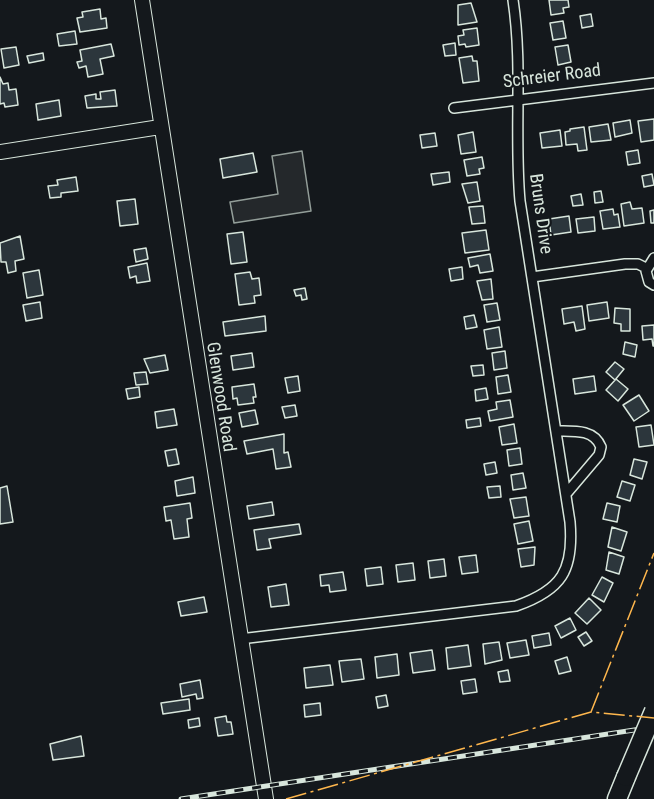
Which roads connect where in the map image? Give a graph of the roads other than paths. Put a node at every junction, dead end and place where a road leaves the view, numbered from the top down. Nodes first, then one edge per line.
1 (142, 0) edge
2 (513, 0) edge
3 (654, 83) edge
4 (517, 100) junction
5 (454, 108) dead end
6 (160, 127) junction
7 (0, 152) edge
8 (654, 258) edge
9 (646, 268) junction
10 (532, 277) junction
11 (654, 285) edge
12 (556, 431) junction
13 (566, 494) junction
14 (240, 639) junction
15 (654, 711) edge
16 (266, 799) edge
17 (617, 799) edge

1 - 6 street, Glenwood Road
2 - 4 street, Bruns Drive
3 - 4 street, Schreier Road
4 - 5 street, Schreier Road
4 - 10 street, Bruns Drive
6 - 7 street
6 - 14 street, Glenwood Road
8 - 9 street
9 - 10 street
9 - 11 street
10 - 12 street, Bruns Drive
12 - 13 street, Bruns Drive
12 - 13 street
13 - 14 street, Bruns Drive
14 - 16 street, Glenwood Road
15 - 17 highway, bridge

